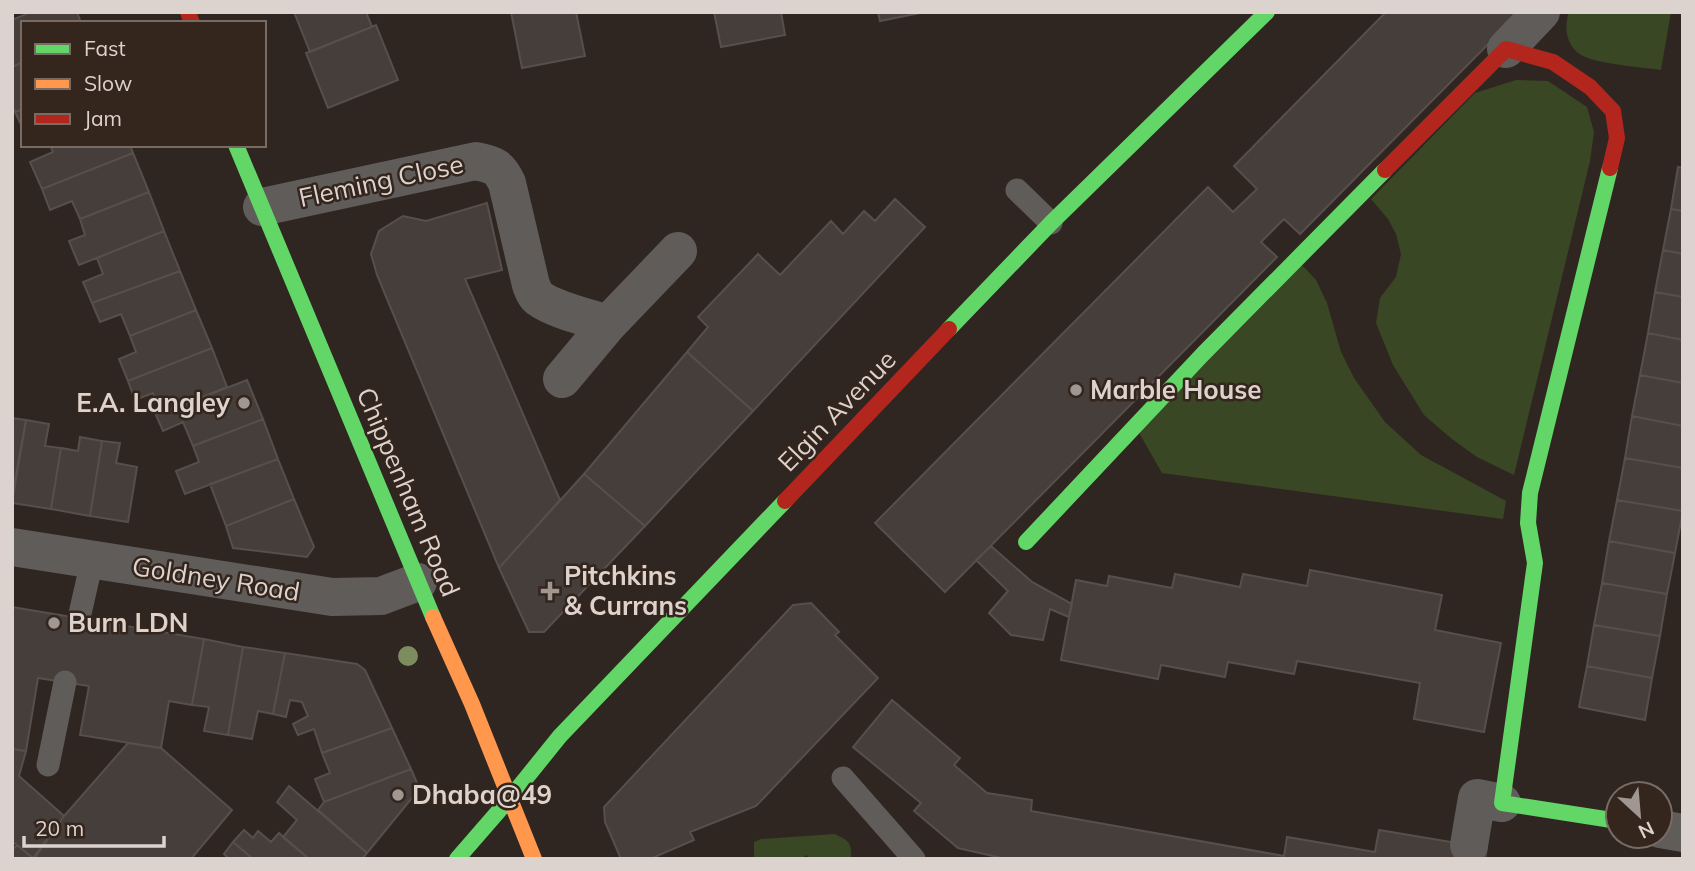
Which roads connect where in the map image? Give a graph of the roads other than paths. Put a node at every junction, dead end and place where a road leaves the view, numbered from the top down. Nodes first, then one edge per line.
1 (1267, 12) edge
2 (1541, 12) edge
3 (1506, 49) junction
4 (237, 147) edge
5 (1017, 190) dead end
6 (262, 206) junction
7 (1051, 223) junction
8 (678, 251) dead end
9 (608, 324) junction
10 (562, 379) dead end
11 (1026, 542) dead end
12 (12, 547) edge
13 (92, 561) junction
14 (418, 582) junction
15 (79, 618) dead end
16 (65, 682) dead end
17 (47, 765) dead end
18 (843, 778) dead end
19 (510, 798) junction
20 (1502, 803) junction
21 (1604, 819) edge
22 (1469, 845) dead end
23 (457, 859) edge
24 (534, 859) edge
25 (914, 859) edge

1 - 7 street, Elgin Avenue
2 - 3 street
3 - 11 street
3 - 20 street
4 - 6 street, Chippenham Road
5 - 7 lane
6 - 9 street, Fleming Close
6 - 14 street, Chippenham Road
7 - 19 street, Elgin Avenue
8 - 9 street
9 - 10 street
12 - 13 street, Goldney Road
13 - 14 street, Goldney Road
13 - 15 lane
14 - 19 street, Chippenham Road
16 - 17 lane
18 - 25 lane
19 - 23 street, Elgin Avenue
19 - 24 street, Chippenham Road
20 - 21 street
20 - 22 street

